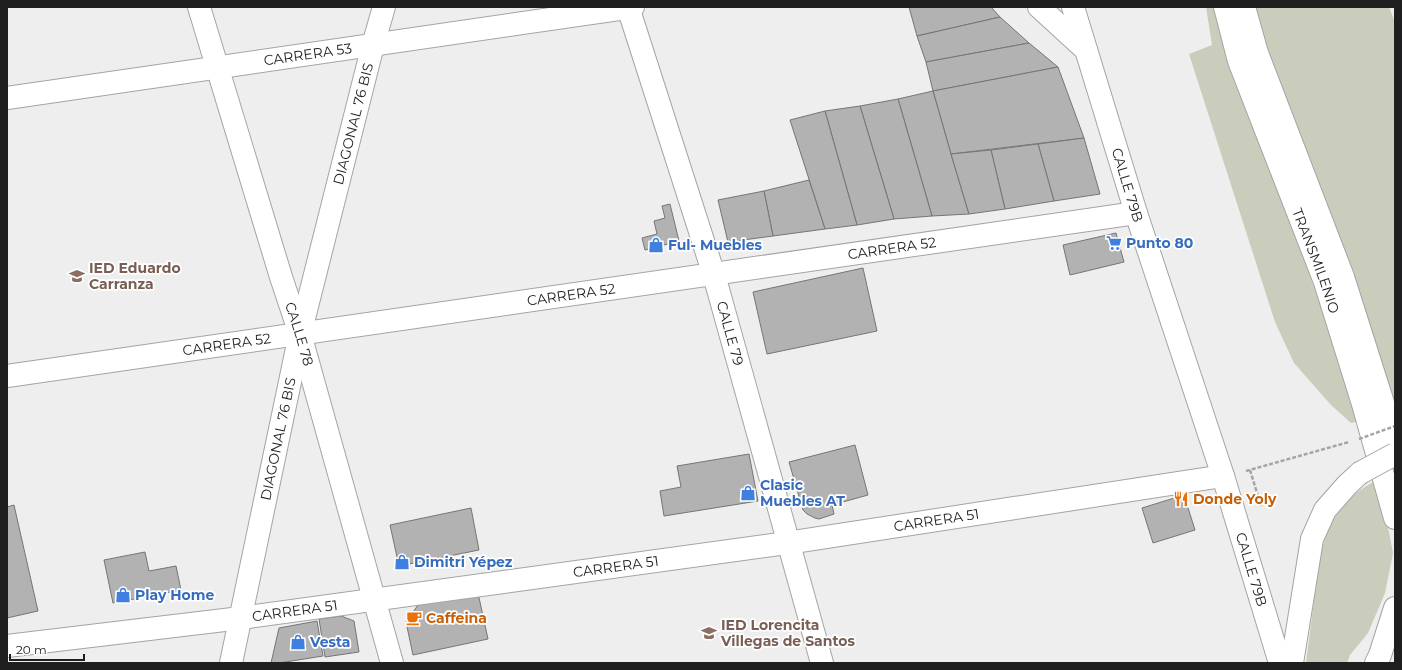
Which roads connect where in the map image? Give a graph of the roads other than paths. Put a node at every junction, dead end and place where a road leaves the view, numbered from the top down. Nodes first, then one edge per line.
1 (200, 7) edge
2 (384, 7) edge
3 (630, 7) edge
4 (1039, 7) edge
5 (1073, 7) edge
6 (1225, 7) edge
7 (1244, 7) edge
8 (373, 45) junction
9 (1086, 50) junction
10 (218, 68) junction
11 (7, 98) edge
12 (1136, 213) junction
13 (714, 275) junction
14 (300, 334) junction
15 (7, 376) edge
16 (1395, 450) edge
17 (1395, 454) edge
18 (1223, 476) junction
19 (1395, 518) edge
20 (787, 543) junction
21 (374, 599) junction
22 (1395, 608) edge
23 (241, 618) junction
24 (7, 646) edge
25 (1384, 653) edge
26 (231, 663) edge
27 (392, 663) edge
28 (822, 663) edge
29 (1265, 663) edge
30 (1280, 663) edge
31 (1292, 663) edge

1 - 10 main road, CALLE 78
2 - 8 main road, DIAGONAL 76 BIS
3 - 8 main road, CARRERA 53
3 - 13 main road, CALLE 79
4 - 9 main road
5 - 9 main road, CALLE 79B
6 - 19 main road, TRANSMILENIO
7 - 16 main road, TRANSMILENIO
8 - 10 main road, CARRERA 53
8 - 14 main road, DIAGONAL 76 BIS
9 - 12 main road, CALLE 79B
10 - 11 main road, CARRERA 53
10 - 14 main road, CALLE 78
12 - 13 main road, CARRERA 52
12 - 18 main road, CALLE 79B
13 - 14 main road, CARRERA 52
13 - 20 main road, CALLE 79
14 - 15 main road, CARRERA 52
14 - 21 main road, CALLE 78
14 - 23 main road, DIAGONAL 76 BIS
17 - 31 main road, bridge
18 - 20 main road, CARRERA 51
18 - 29 main road, CALLE 79B
18 - 30 main road, CALLE 79B
20 - 21 main road, CARRERA 51
20 - 28 main road, CALLE 79
21 - 23 main road, CARRERA 51
21 - 27 main road, CALLE 78
22 - 25 main road
23 - 24 main road, CARRERA 51
23 - 26 main road, DIAGONAL 76 BIS

